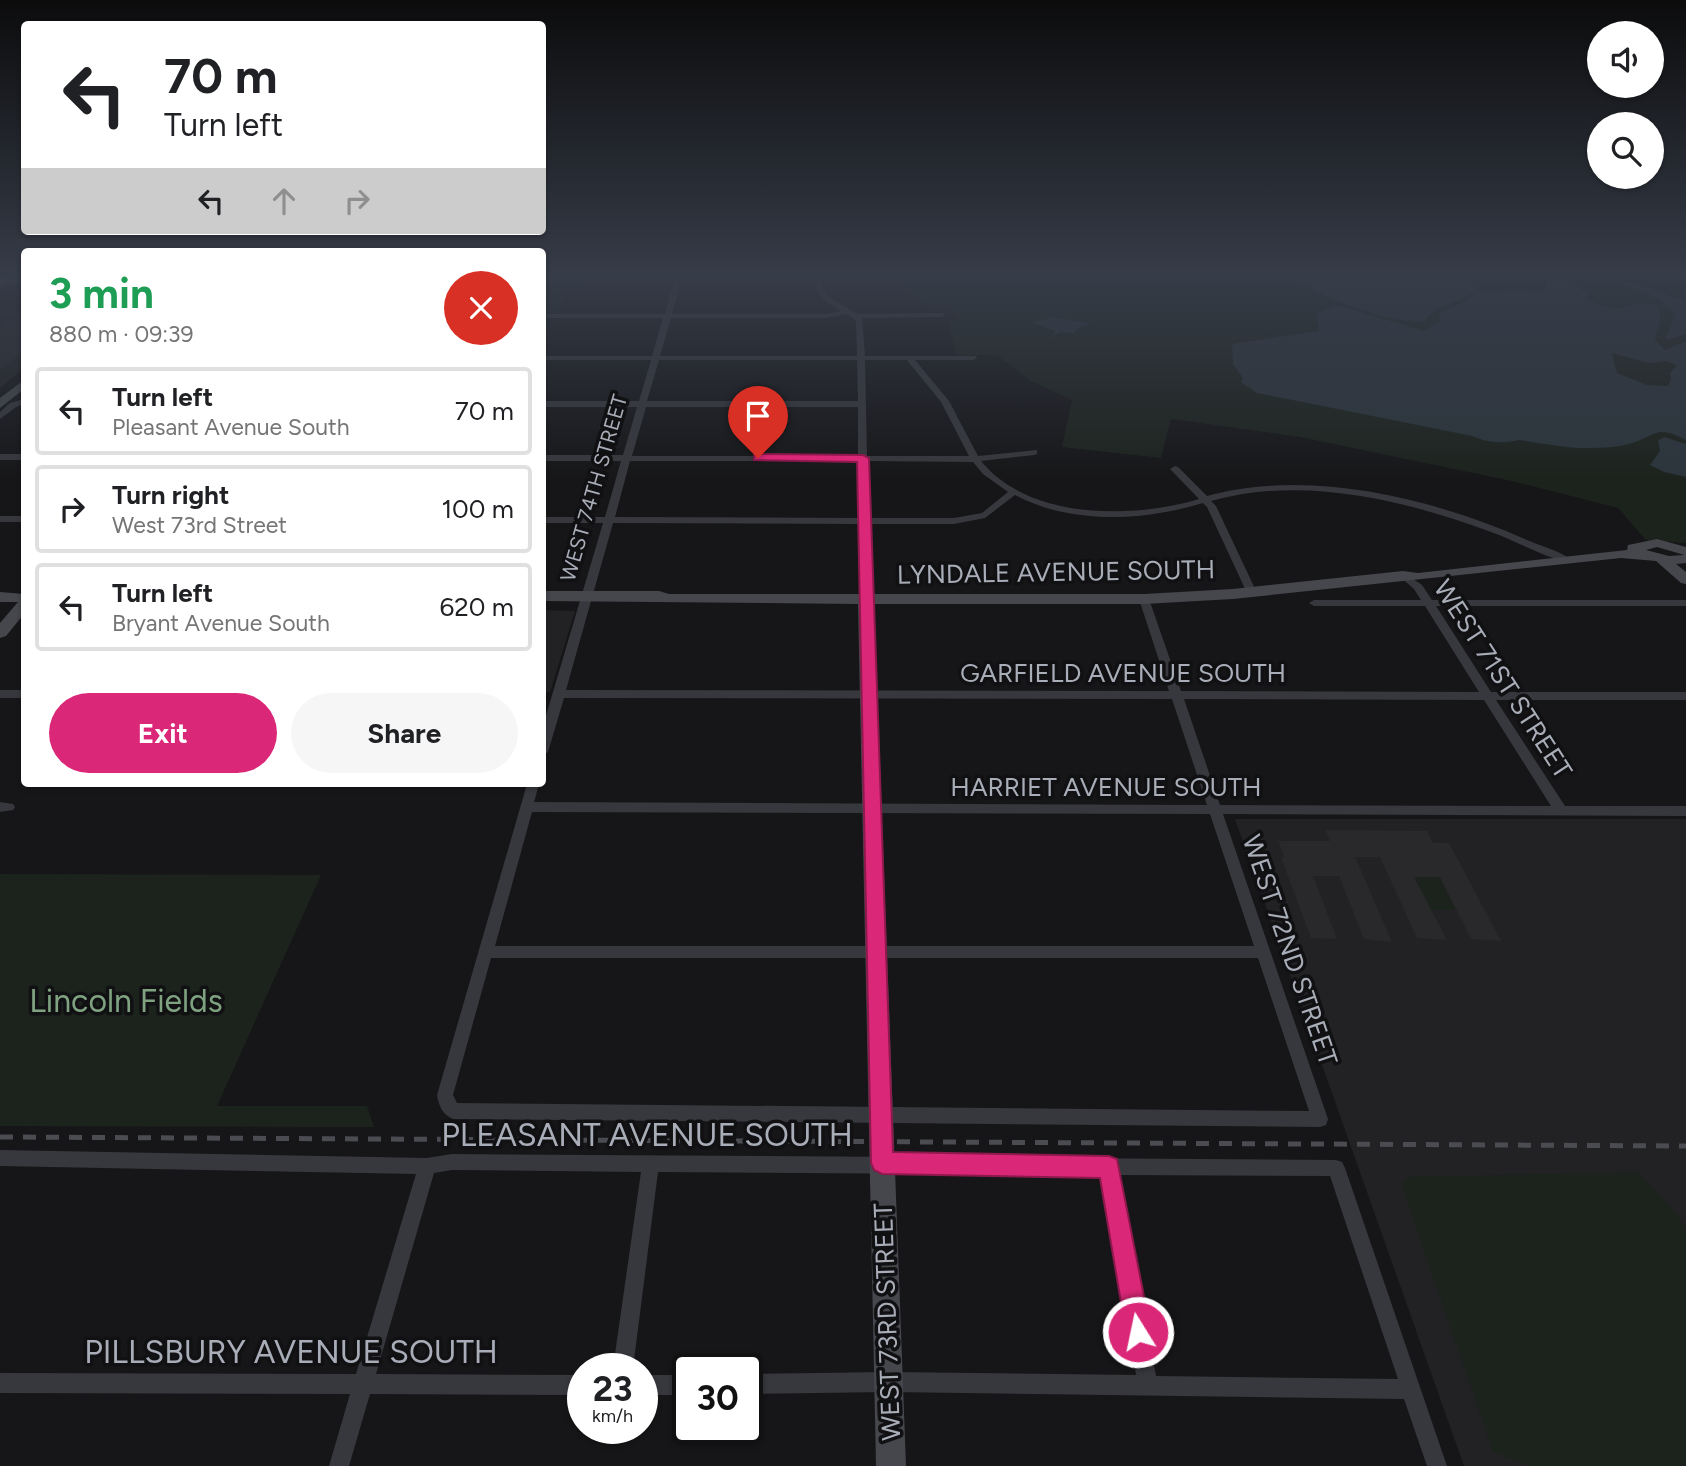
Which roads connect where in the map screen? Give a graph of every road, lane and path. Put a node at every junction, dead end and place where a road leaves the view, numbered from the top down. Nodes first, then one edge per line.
1 (659, 345) edge
2 (861, 345) edge
3 (546, 358) edge
4 (656, 358) junction
5 (861, 358) junction
6 (909, 358) junction
7 (973, 358) dead end
8 (21, 374) edge
9 (21, 386) edge
10 (0, 392) edge
11 (21, 403) edge
12 (0, 404) edge
13 (546, 404) edge
14 (642, 404) junction
15 (862, 404) junction
16 (0, 416) edge
17 (1034, 452) dead end
18 (0, 457) edge
19 (21, 457) edge
20 (546, 458) edge
21 (627, 458) junction
22 (863, 458) junction
23 (975, 459) junction
24 (1175, 469) dead end
25 (1014, 491) junction
26 (1204, 500) junction
27 (0, 519) edge
28 (21, 519) edge
29 (546, 520) edge
30 (609, 520) junction
31 (864, 521) junction
32 (1549, 554) junction
33 (1566, 559) junction
34 (1672, 559) edge
35 (1403, 575) junction
36 (1252, 593) junction
37 (546, 596) edge
38 (0, 597) edge
39 (21, 598) edge
40 (585, 599) junction
41 (866, 599) junction
42 (1144, 599) junction
43 (1427, 602) junction
44 (546, 603) edge
45 (1314, 603) dead end
46 (1686, 603) edge
47 (0, 605) edge
48 (21, 605) edge
49 (21, 608) edge
50 (0, 633) edge
51 (0, 694) edge
52 (21, 694) edge
53 (559, 694) junction
54 (868, 695) junction
55 (1177, 696) junction
56 (1686, 696) edge
57 (1487, 697) junction
58 (546, 738) edge
59 (532, 787) edge
60 (527, 807) junction
61 (871, 809) junction
62 (1215, 810) junction
63 (1561, 810) junction
64 (1686, 811) edge
65 (877, 951) junction
66 (487, 952) junction
67 (1263, 952) junction
68 (445, 1095) joint
69 (881, 1117) junction
70 (1320, 1119) joint
71 (0, 1158) edge
72 (651, 1162) junction
73 (882, 1163) junction
74 (427, 1166) junction
75 (1109, 1167) junction
76 (1336, 1168) joint
77 (625, 1353) edge
78 (888, 1382) junction
79 (0, 1383) edge
80 (363, 1384) junction
81 (763, 1384) edge
82 (567, 1385) edge
83 (1148, 1387) junction
84 (1411, 1389) junction
85 (339, 1466) edge
86 (891, 1466) edge
87 (1437, 1466) edge

1 - 4 street, WEST 74TH STREET
2 - 5 street, WEST 73RD STREET
3 - 4 street
4 - 5 street
4 - 14 street, WEST 74TH STREET
5 - 6 street
5 - 15 street, WEST 73RD STREET
6 - 7 street
6 - 23 street
8 - 10 main road
9 - 12 main road
11 - 16 street
13 - 14 street
14 - 15 street
14 - 21 street, WEST 74TH STREET
15 - 22 street, WEST 73RD STREET
17 - 23 street
18 - 19 street
20 - 21 street
21 - 22 street
21 - 30 street, WEST 74TH STREET
22 - 23 street
22 - 31 street, WEST 73RD STREET
23 - 25 street
24 - 26 street
25 - 26 street
25 - 31 street
26 - 32 street
26 - 36 street
27 - 28 street
29 - 30 street
30 - 31 street
30 - 40 street, WEST 74TH STREET
31 - 41 street, WEST 73RD STREET
32 - 33 street
32 - 34 main road, LYNDALE AVENUE SOUTH
32 - 35 main road, LYNDALE AVENUE SOUTH
33 - 34 main road, LYNDALE AVENUE SOUTH
33 - 35 main road, LYNDALE AVENUE SOUTH
35 - 36 main road, LYNDALE AVENUE SOUTH
35 - 43 street, WEST 71ST STREET
36 - 42 main road, LYNDALE AVENUE SOUTH
37 - 40 main road, LYNDALE AVENUE SOUTH
38 - 39 main road
40 - 41 main road, LYNDALE AVENUE SOUTH
40 - 44 main road, LYNDALE AVENUE SOUTH
40 - 53 street, WEST 74TH STREET
41 - 42 main road, LYNDALE AVENUE SOUTH
41 - 54 main road, WEST 73RD STREET
42 - 55 street, WEST 72ND STREET
43 - 45 street
43 - 46 street
43 - 57 street, WEST 71ST STREET
47 - 48 main road
49 - 50 main road
51 - 52 street
53 - 54 street, GARFIELD AVENUE SOUTH
53 - 58 street, WEST 74TH STREET
54 - 55 street, GARFIELD AVENUE SOUTH
54 - 61 main road, WEST 73RD STREET
55 - 57 street, GARFIELD AVENUE SOUTH
55 - 62 street, WEST 72ND STREET
56 - 57 street, GARFIELD AVENUE SOUTH
57 - 63 street, WEST 71ST STREET
59 - 60 street
60 - 61 street, HARRIET AVENUE SOUTH
60 - 66 street
61 - 62 street, HARRIET AVENUE SOUTH
61 - 65 main road, WEST 73RD STREET
62 - 63 street, HARRIET AVENUE SOUTH
62 - 67 street, WEST 72ND STREET
63 - 64 street, HARRIET AVENUE SOUTH
65 - 66 street
65 - 67 street
65 - 69 main road, WEST 73RD STREET
66 - 68 street
67 - 70 street, WEST 72ND STREET
68 - 69 street, PLEASANT AVENUE SOUTH
69 - 70 street, PLEASANT AVENUE SOUTH
69 - 73 main road, WEST 73RD STREET
71 - 74 street, PLEASANT AVENUE SOUTH
72 - 73 street, PLEASANT AVENUE SOUTH
72 - 74 street, PLEASANT AVENUE SOUTH
72 - 77 street
73 - 75 street, PLEASANT AVENUE SOUTH
73 - 78 main road, WEST 73RD STREET
74 - 80 street
75 - 76 street, PLEASANT AVENUE SOUTH
75 - 83 street
76 - 84 street
78 - 81 street
78 - 83 street
78 - 86 main road, WEST 73RD STREET
79 - 80 street, PILLSBURY AVENUE SOUTH
80 - 82 street, PILLSBURY AVENUE SOUTH
80 - 85 street
83 - 84 street
84 - 87 street

